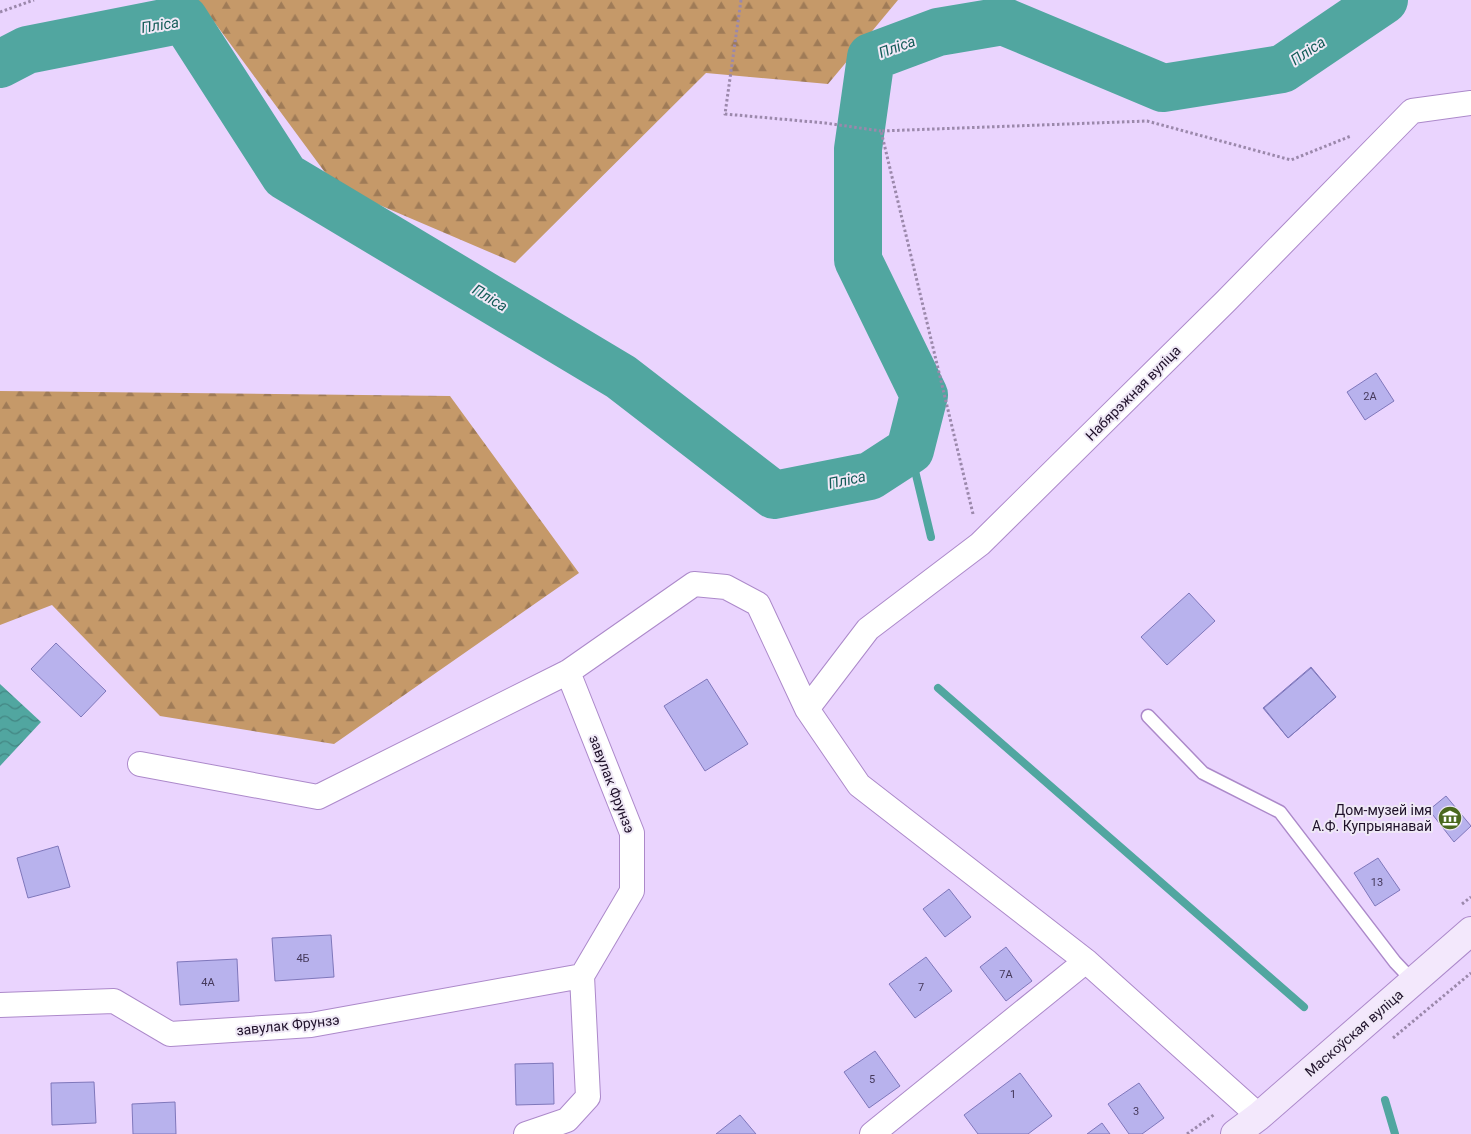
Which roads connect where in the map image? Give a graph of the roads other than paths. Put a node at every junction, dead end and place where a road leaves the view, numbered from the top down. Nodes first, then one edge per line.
1 (1471, 103) edge
2 (568, 672) junction
3 (807, 709) junction
4 (1148, 716) dead end
5 (140, 764) dead end
6 (1471, 931) edge
7 (1086, 961) junction
8 (582, 976) junction
9 (1413, 981) junction
10 (0, 1004) edge
11 (1260, 1116) junction
12 (526, 1134) edge
13 (872, 1134) edge
14 (1235, 1134) edge

1 - 3 street, Набярэжная вуліца
2 - 3 street
2 - 5 street
2 - 8 street, завулак Фрунзэ
3 - 7 street
4 - 9 lane
6 - 9 main road, Маскоўская вуліца
7 - 11 street
7 - 13 street
8 - 10 street, завулак Фрунзэ
8 - 12 street
9 - 11 main road, Маскоўская вуліца
11 - 14 main road, Маскоўская вуліца

